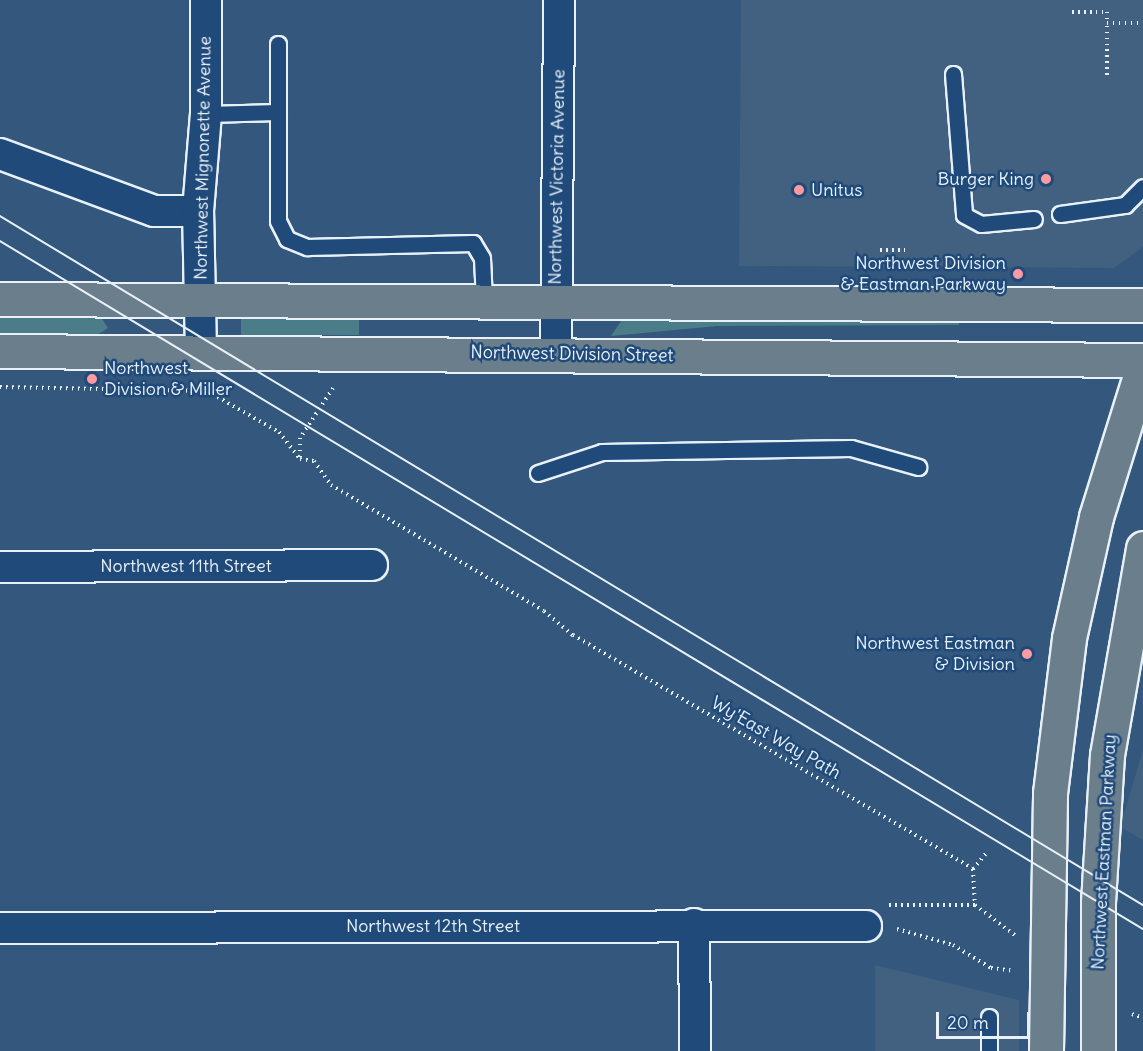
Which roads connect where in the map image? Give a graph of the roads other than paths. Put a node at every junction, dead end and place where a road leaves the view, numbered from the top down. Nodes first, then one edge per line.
1 (206, 0) edge
2 (559, 0) edge
3 (278, 44) dead end
4 (953, 74) dead end
5 (278, 112) junction
6 (206, 114) junction
7 (0, 154) edge
8 (1143, 187) edge
9 (198, 211) junction
10 (1060, 214) dead end
11 (1034, 219) dead end
12 (0, 299) edge
13 (200, 300) junction
14 (484, 301) junction
15 (556, 301) junction
16 (1143, 305) edge
17 (0, 351) edge
18 (201, 352) junction
19 (556, 353) junction
20 (1143, 360) edge
21 (1143, 366) edge
22 (918, 467) dead end
23 (538, 473) dead end
24 (1143, 548) edge
25 (372, 565) dead end
26 (0, 567) edge
27 (694, 924) junction
28 (866, 926) road end
29 (0, 928) edge
30 (990, 1017) dead end
31 (694, 1051) edge
32 (989, 1051) edge
33 (1046, 1051) edge
34 (1098, 1051) edge

1 - 6 street, Northwest Mignonette Avenue
2 - 15 street, Northwest Victoria Avenue
3 - 5 lane
4 - 11 lane
5 - 6 lane
5 - 14 lane
6 - 9 street, Northwest Mignonette Avenue
7 - 9 street
8 - 10 lane
9 - 13 street, Northwest Mignonette Avenue
12 - 13 main road
13 - 14 main road
13 - 18 street, Northwest Mignonette Avenue
14 - 15 main road
15 - 16 main road
15 - 19 street, Northwest Victoria Avenue
17 - 18 main road, Northwest Division Street
18 - 19 main road, Northwest Division Street
19 - 20 main road, Northwest Division Street
21 - 33 main road
22 - 23 lane
24 - 34 main road, Northwest Eastman Parkway
25 - 26 street, Northwest 11th Street
27 - 28 street, Northwest 12th Street
27 - 29 street, Northwest 12th Street
27 - 31 street
30 - 32 lane

